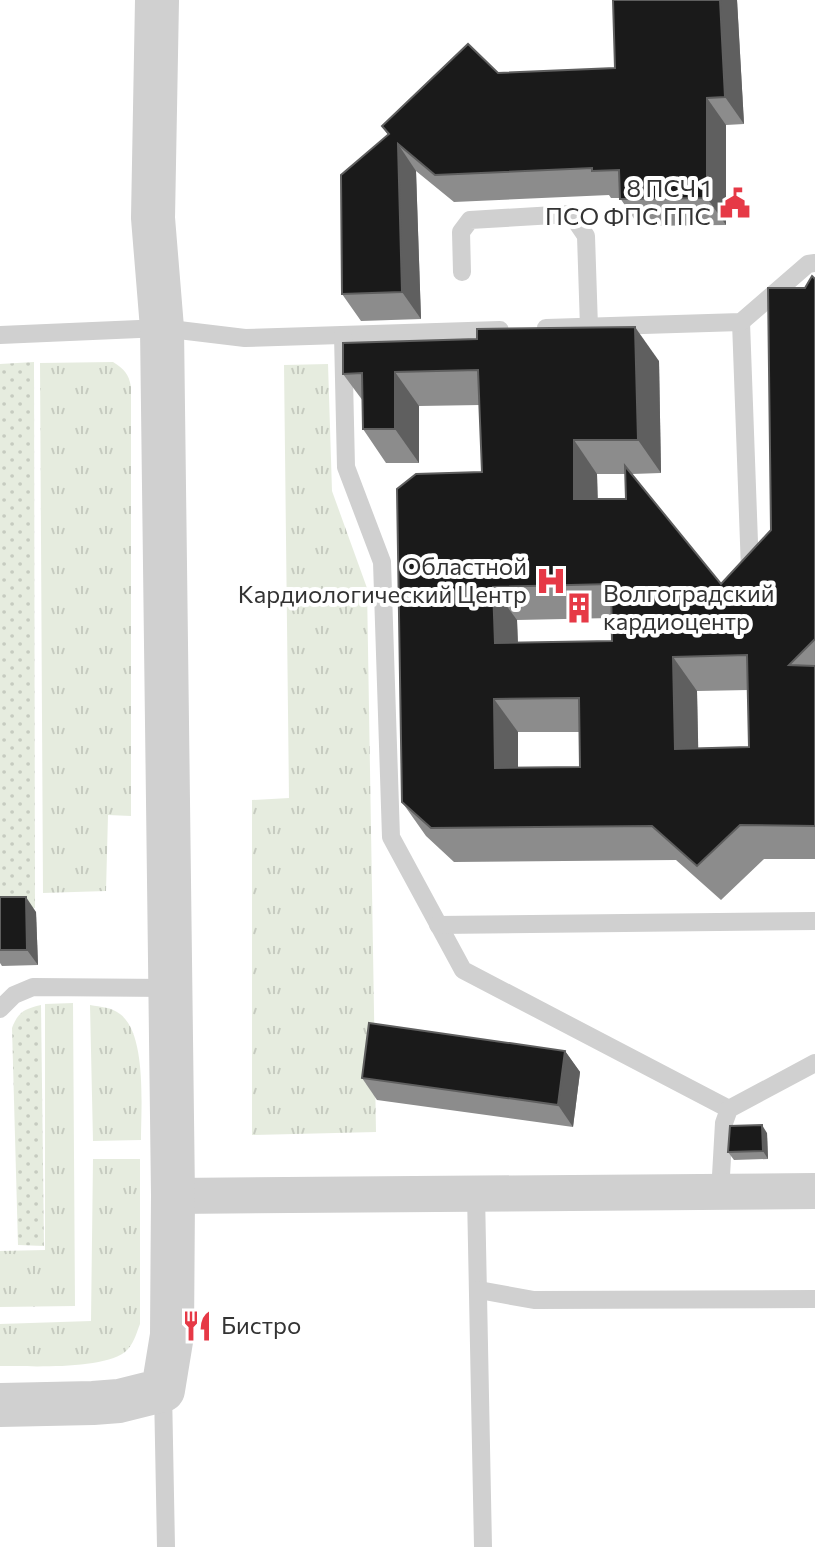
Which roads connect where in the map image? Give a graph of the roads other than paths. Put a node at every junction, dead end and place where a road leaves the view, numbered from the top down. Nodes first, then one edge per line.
1 (157, 0) edge
2 (815, 263) edge
3 (462, 272) dead end
4 (741, 322) junction
5 (589, 327) junction
6 (162, 328) junction
7 (0, 335) edge
8 (343, 335) junction
9 (750, 570) edge
10 (815, 921) edge
11 (438, 925) junction
12 (0, 987) edge
13 (33, 987) junction
14 (170, 988) junction
15 (0, 1009) edge
16 (815, 1063) edge
17 (729, 1109) junction
18 (815, 1191) edge
19 (720, 1193) junction
20 (476, 1194) junction
21 (173, 1196) junction
22 (479, 1290) junction
23 (815, 1299) edge
24 (163, 1390) junction
25 (0, 1405) edge
26 (166, 1547) edge
27 (483, 1547) edge

1 - 6 street
2 - 4 lane
3 - 5 lane
4 - 5 lane
4 - 9 lane
5 - 8 lane
6 - 7 lane
6 - 8 lane
6 - 14 street
8 - 11 lane
10 - 11 lane
11 - 17 lane
12 - 13 lane
13 - 14 lane
13 - 15 lane
14 - 21 street
16 - 17 lane
17 - 19 lane
18 - 19 street
19 - 20 street
20 - 21 street
20 - 22 lane
21 - 24 street
22 - 23 lane
22 - 27 lane
24 - 25 street
24 - 26 lane

